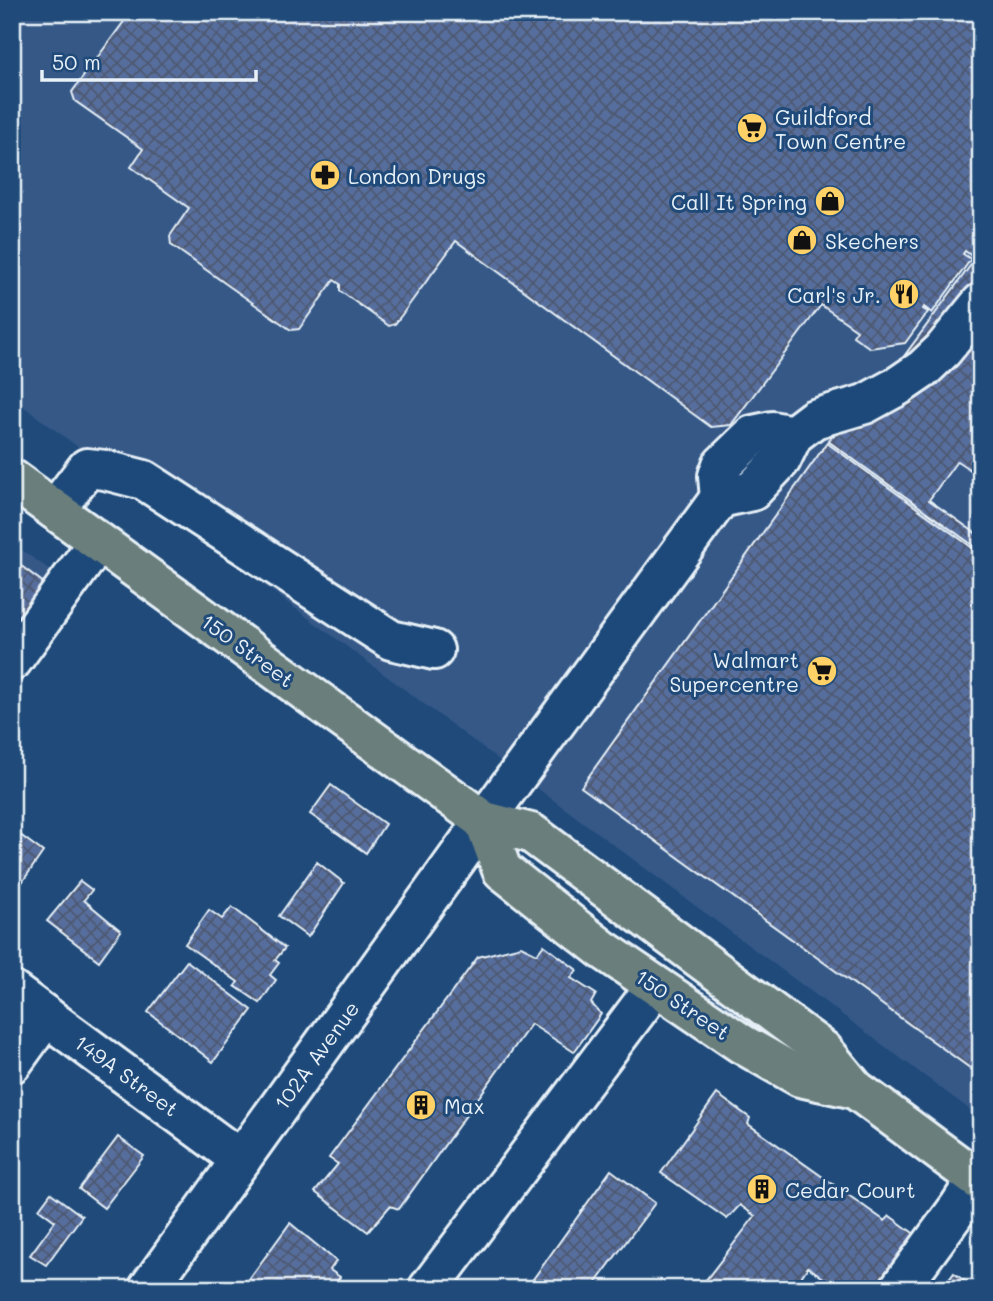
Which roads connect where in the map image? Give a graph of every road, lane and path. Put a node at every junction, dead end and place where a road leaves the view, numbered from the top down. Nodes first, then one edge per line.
1 (981, 303) edge
2 (12, 480) edge
3 (55, 510) junction
4 (98, 541) junction
5 (434, 650) dead end
6 (12, 662) edge
7 (484, 821) junction
8 (655, 987) junction
9 (12, 991) edge
10 (46, 1016) junction
11 (12, 1063) edge
12 (855, 1089) junction
13 (241, 1160) junction
14 (979, 1180) edge
15 (148, 1289) edge
16 (428, 1289) edge
17 (899, 1289) edge

1 - 7 street, 102A Avenue
2 - 3 main road, 150 Street
3 - 4 main road, 150 Street
3 - 5 street
4 - 6 street
4 - 7 main road, 150 Street
7 - 8 main road, 150 Street
7 - 12 main road, 150 Street
7 - 13 street, 102A Avenue
8 - 12 main road, 150 Street
8 - 16 street
9 - 10 street, 149A Street
10 - 11 street
10 - 13 street, 149A Street
12 - 14 main road, 150 Street
13 - 15 street, 102A Avenue
14 - 17 street

